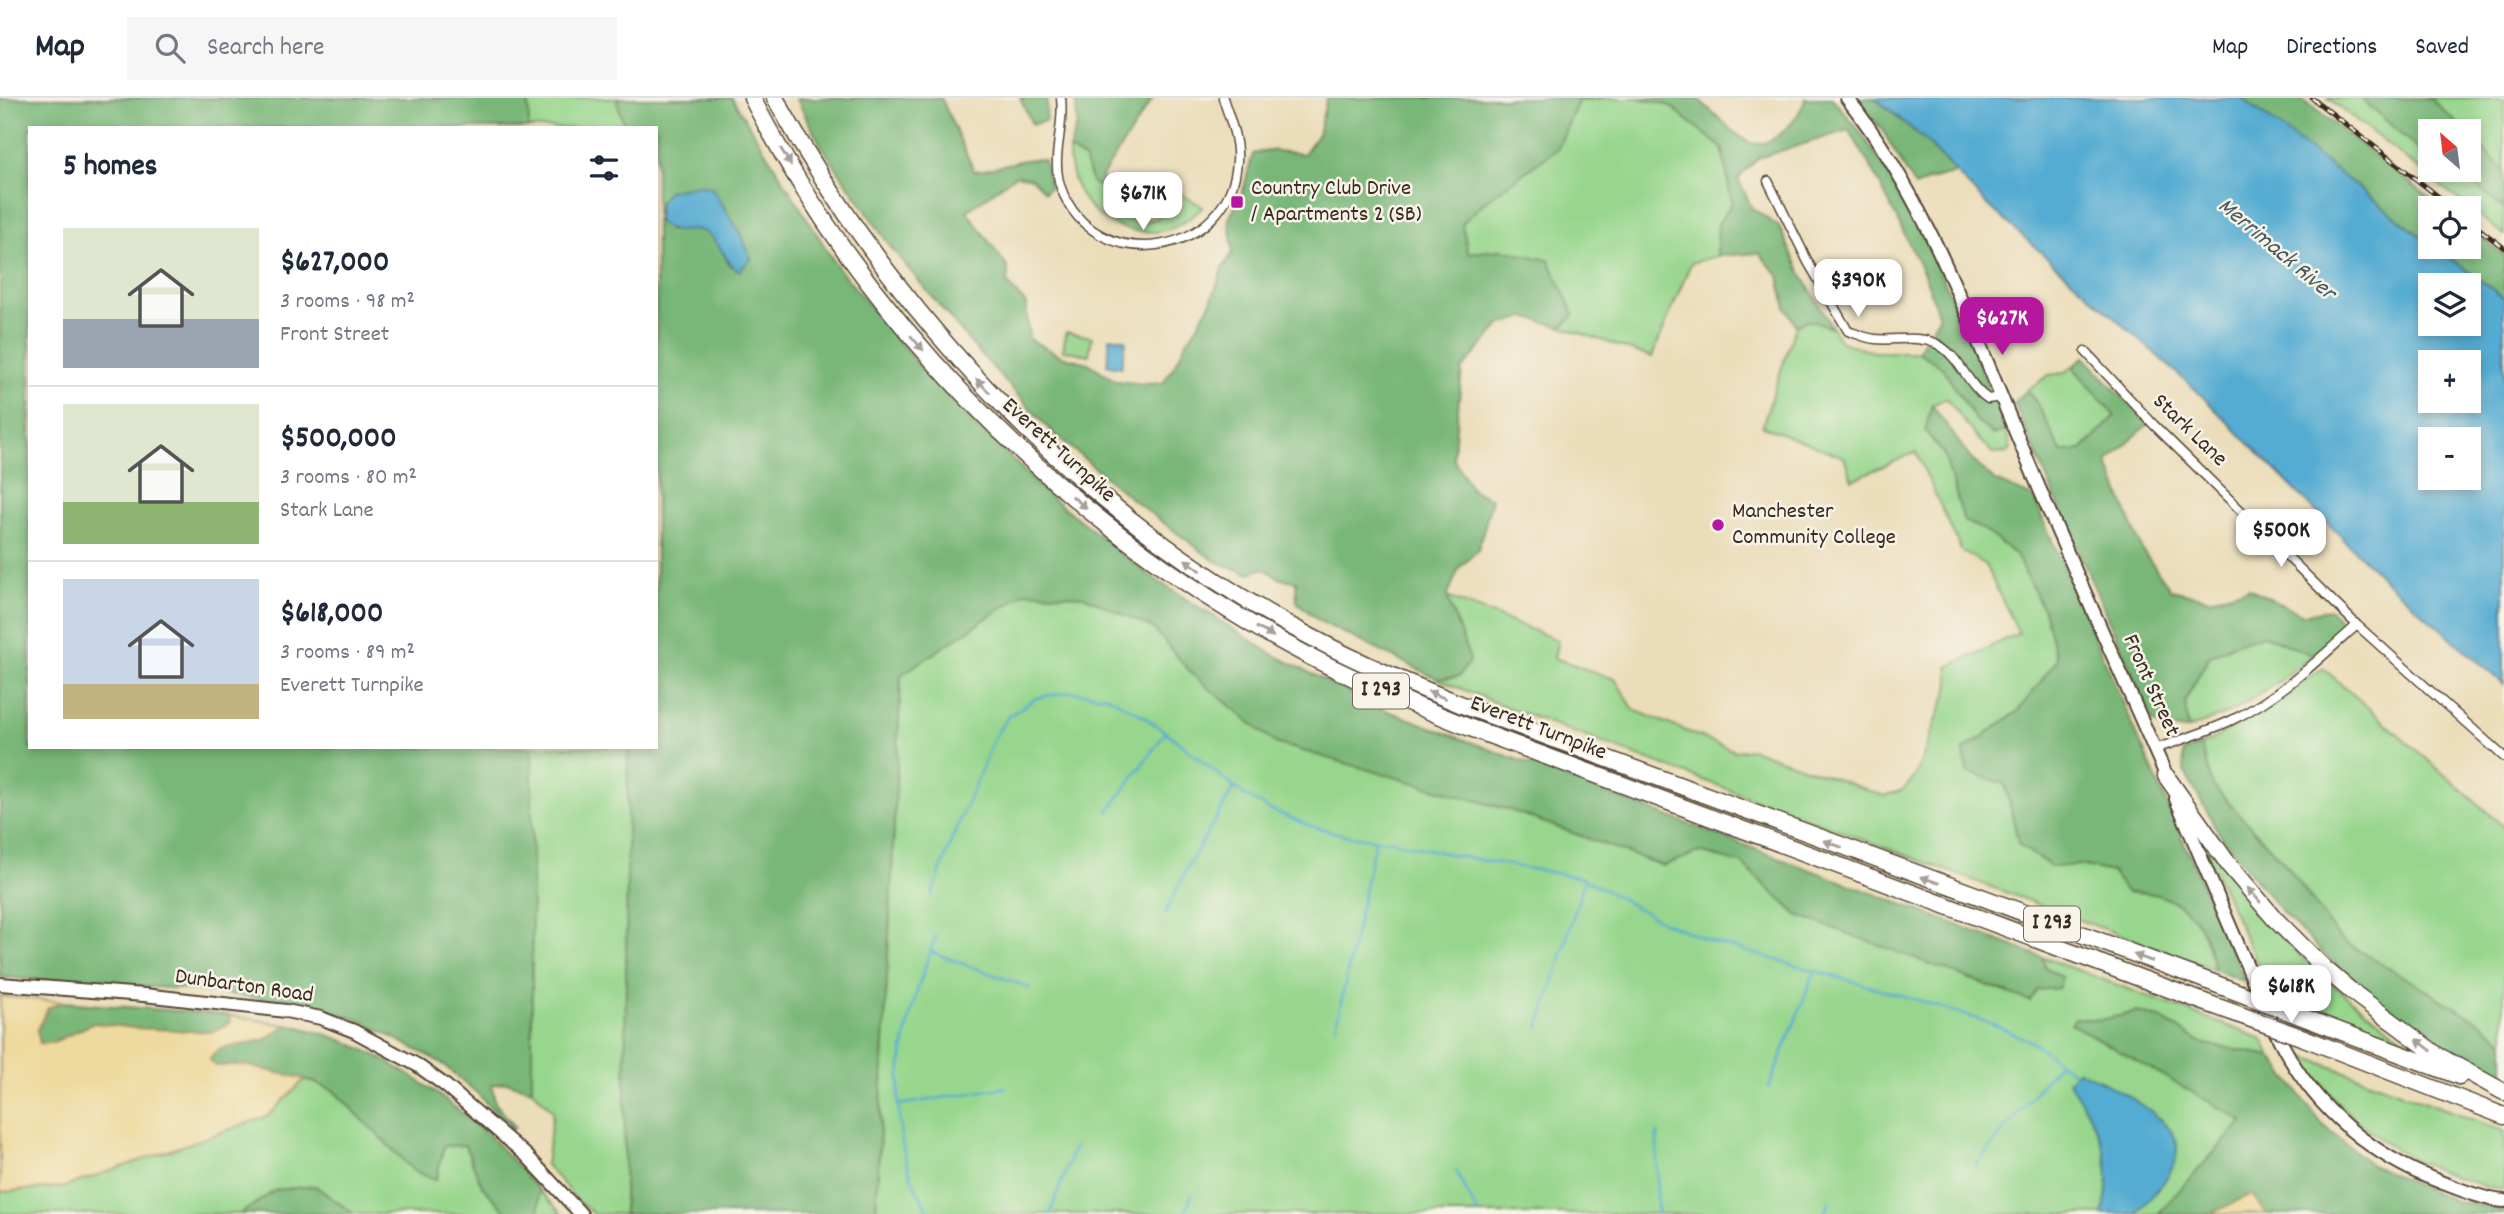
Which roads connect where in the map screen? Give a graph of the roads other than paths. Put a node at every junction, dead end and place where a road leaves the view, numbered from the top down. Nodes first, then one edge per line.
1 (752, 98) edge
2 (775, 98) edge
3 (1061, 98) edge
4 (1223, 98) edge
5 (1847, 98) edge
6 (1768, 181) dead end
7 (2085, 351) dead end
8 (2000, 397) junction
9 (2357, 625) junction
10 (2155, 749) junction
11 (2504, 757) edge
12 (2166, 776) junction
13 (0, 984) edge
14 (2504, 1093) edge
15 (2504, 1116) edge
16 (2504, 1201) edge
17 (581, 1214) edge

1 -> 15 highway, Everett Turnpike / I 293, bridge
14 -> 2 highway, Everett Turnpike / I 293, bridge
3 - 4 street
5 - 8 main road, Front Street
6 - 8 street
7 - 9 street, Stark Lane
8 - 10 main road, Front Street
9 - 10 street
9 - 11 street, Stark Lane
10 - 12 main road, Front Street
14 -> 12 highway
12 - 16 main road, Front Street
13 - 17 main road, Dunbarton Road

